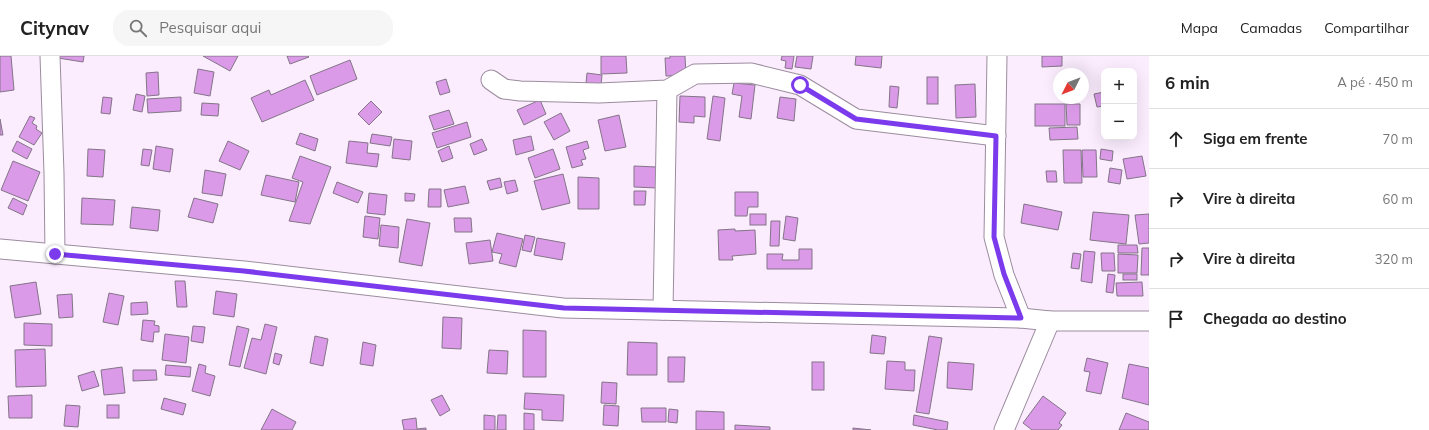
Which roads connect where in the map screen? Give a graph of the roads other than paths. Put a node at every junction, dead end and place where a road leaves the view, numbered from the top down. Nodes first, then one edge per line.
1 (50, 56) edge
2 (997, 56) edge
3 (491, 80) dead end
4 (667, 90) junction
5 (996, 136) junction
6 (0, 249) edge
7 (55, 254) junction
8 (663, 310) junction
9 (1021, 318) junction
10 (1050, 321) junction
11 (1149, 321) edge
12 (1004, 430) edge

1 - 7 street
2 - 5 street
3 - 4 street
4 - 5 street
4 - 8 street
5 - 9 street
6 - 7 street
7 - 8 street
8 - 9 street
9 - 10 street
10 - 11 street
10 - 12 street

